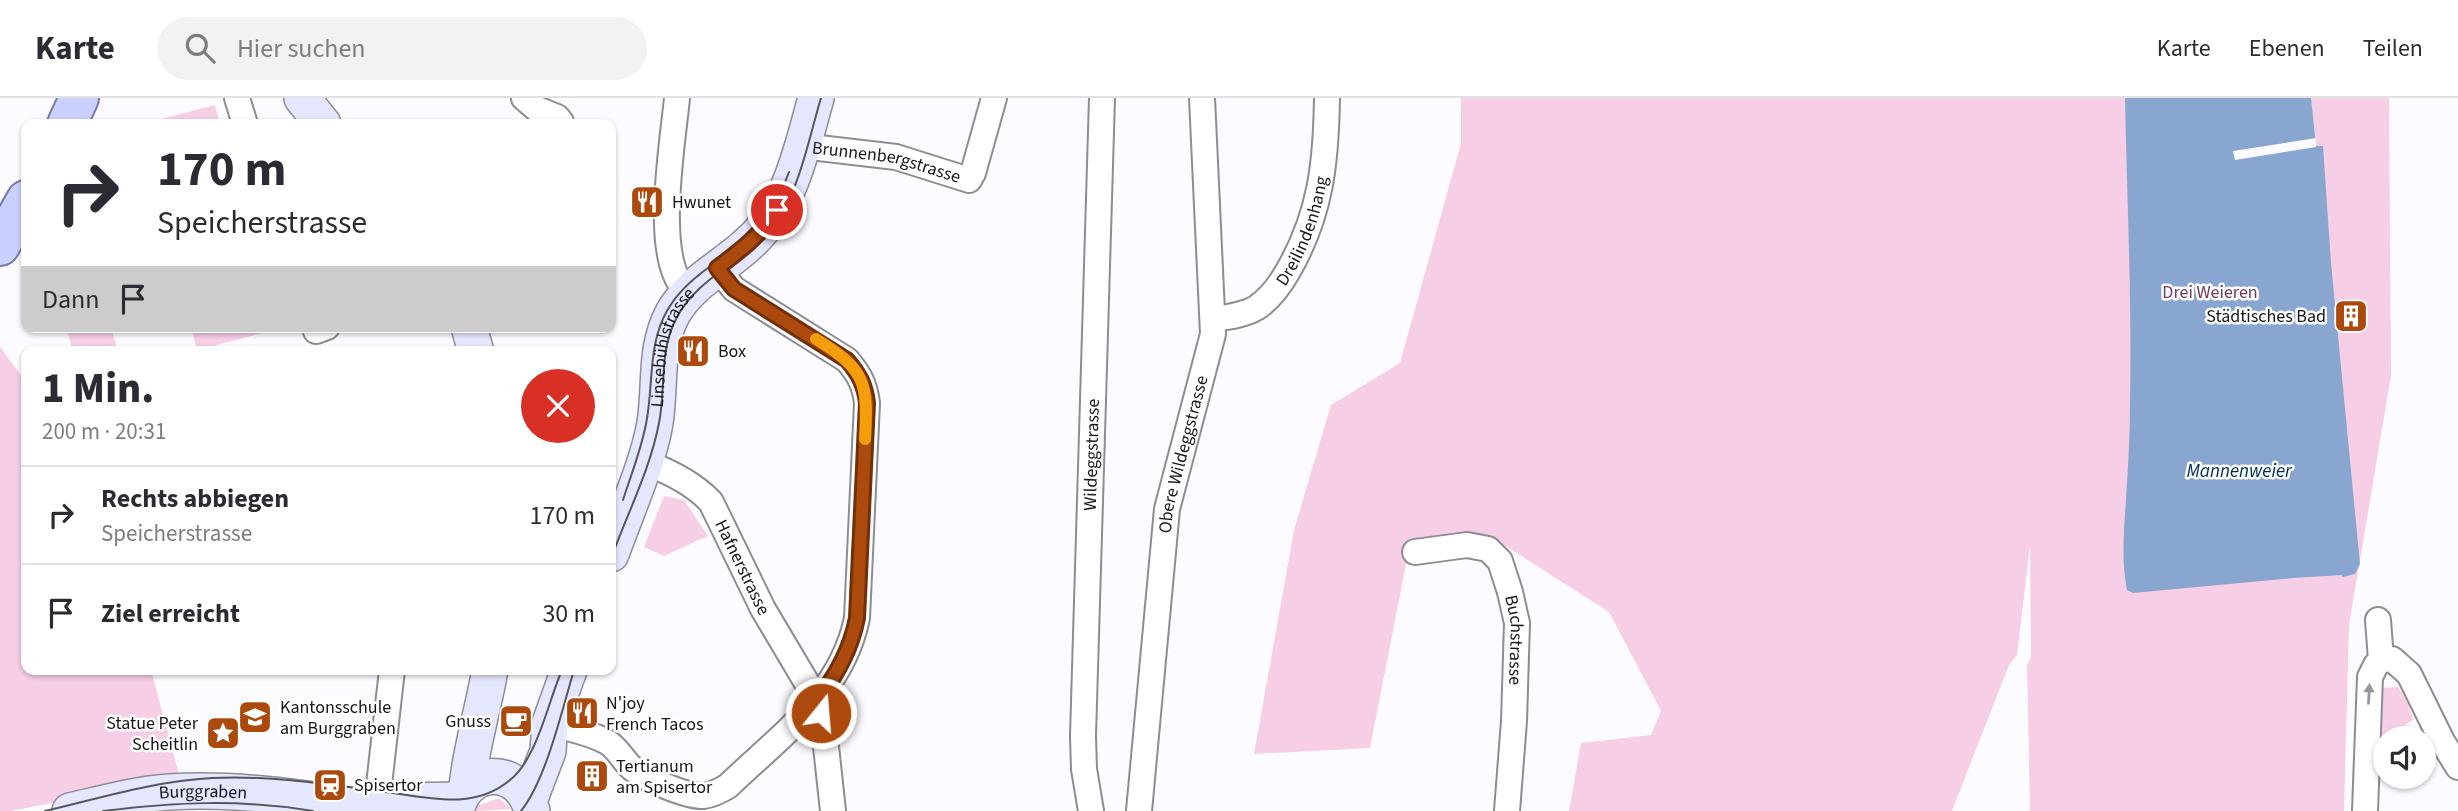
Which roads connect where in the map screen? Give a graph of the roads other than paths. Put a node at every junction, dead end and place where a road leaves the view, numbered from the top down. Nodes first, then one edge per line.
1 (79, 98) edge
2 (237, 98) edge
3 (302, 98) edge
4 (524, 98) edge
5 (567, 98) edge
6 (677, 98) edge
7 (816, 98) edge
8 (994, 98) edge
9 (1102, 98) edge
10 (1202, 98) edge
11 (1326, 98) edge
12 (69, 119) edge
13 (244, 119) edge
14 (319, 119) edge
15 (558, 119) edge
16 (562, 119) edge
17 (802, 146) junction
18 (21, 209) edge
19 (0, 246) edge
20 (717, 268) junction
21 (688, 292) junction
22 (1214, 319) junction
23 (643, 462) junction
24 (616, 540) edge
25 (1415, 552) dead end
26 (2378, 620) dead end
27 (2381, 660) junction
28 (390, 675) edge
29 (567, 675) edge
30 (487, 685) edge
31 (817, 700) junction
32 (550, 723) junction
33 (2458, 767) edge
34 (518, 792) edge
35 (461, 800) edge
36 (69, 811) edge
37 (378, 811) edge
38 (833, 811) edge
39 (1091, 811) edge
40 (1139, 811) edge
41 (1507, 811) edge
42 (2365, 811) edge

1 - 12 main road
2 - 13 street
3 - 14 main road
4 - 15 street
5 - 16 street
6 - 21 street, Linsebühlstrasse
7 - 17 main road
8 - 17 street, Brunnenbergstrasse
9 - 39 street, Wildeggstrasse
10 - 22 street, Obere Wildeggstrasse
11 - 22 street, Dreilindenhang
17 - 20 main road
18 - 19 main road
20 - 21 main road
20 - 31 street
21 - 23 main road, Linsebühlstrasse
22 - 40 street, Obere Wildeggstrasse
23 - 24 main road, Linsebühlstrasse
23 - 31 street, Hafnerstrasse
25 - 41 street, Buchstrasse
26 - 27 street
27 - 33 street
42 -> 27 street
28 - 37 street
29 - 32 main road
30 - 34 main road
30 - 35 main road
31 - 32 street
31 - 38 street, Hafnerstrasse
32 - 34 main road
34 - 35 main road, Burggraben
35 - 37 main road, Burggraben
36 - 37 main road, Burggraben

